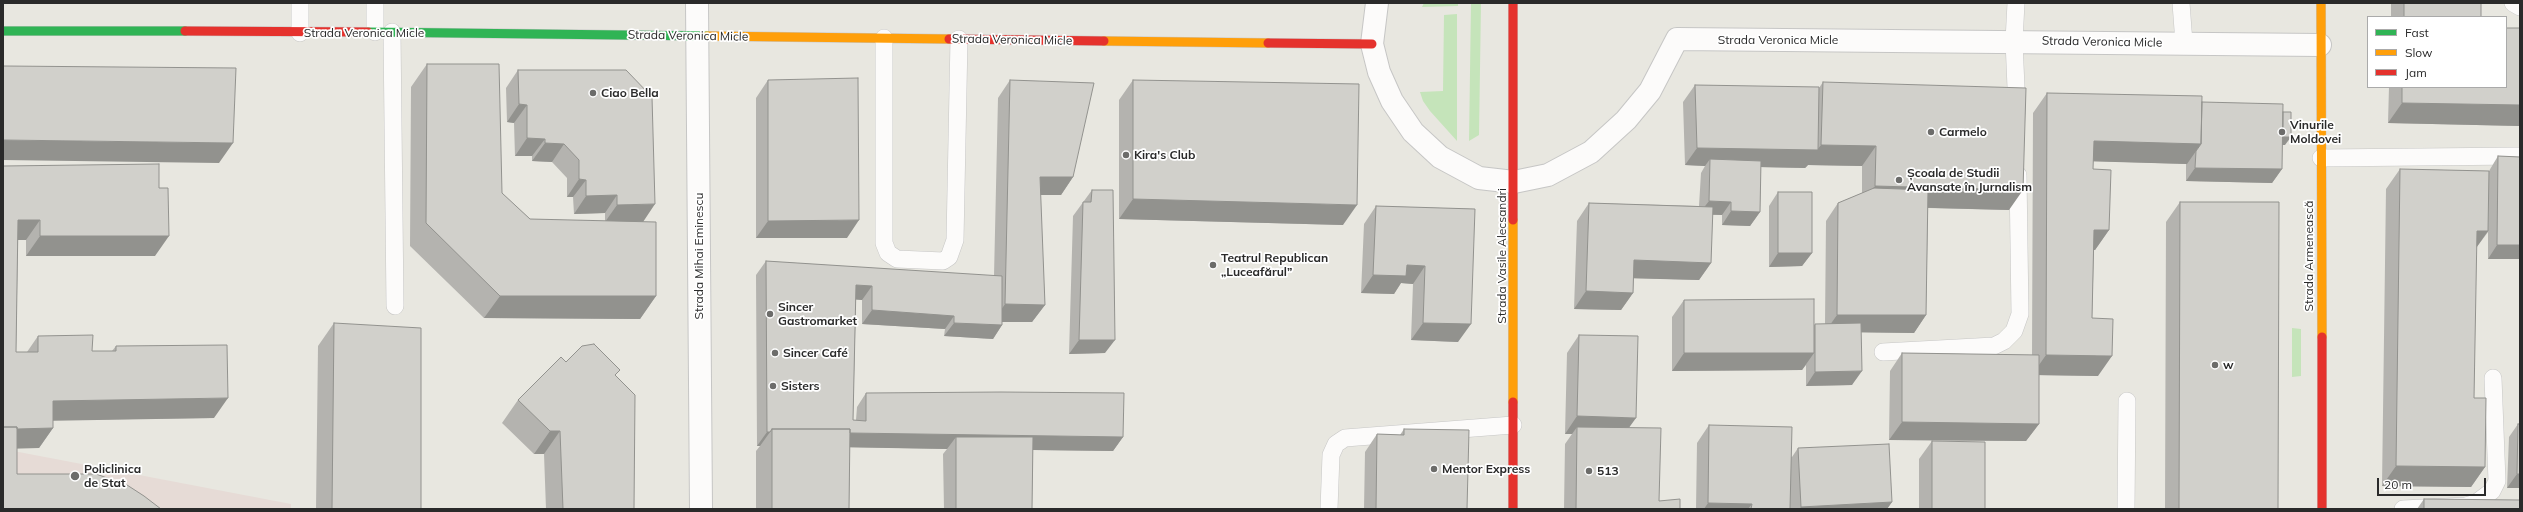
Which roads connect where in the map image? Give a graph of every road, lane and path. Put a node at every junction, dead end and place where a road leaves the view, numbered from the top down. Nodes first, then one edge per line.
1 (300, 3) edge
2 (375, 3) edge
3 (697, 3) edge
4 (1377, 3) edge
5 (1513, 3) edge
6 (2016, 3) edge
7 (2181, 3) edge
8 (2321, 3) edge
9 (2513, 3) edge
10 (2520, 7) edge
11 (3, 30) edge
12 (384, 32) junction
13 (300, 33) junction
14 (698, 37) junction
15 (884, 38) junction
16 (959, 39) junction
17 (2014, 41) junction
18 (2184, 43) junction
19 (1372, 44) junction
20 (2320, 44) junction
21 (2017, 127) edge
22 (2520, 156) edge
23 (2017, 158) edge
24 (2321, 158) junction
25 (1514, 182) junction
26 (395, 306) dead end
27 (1883, 352) dead end
28 (2493, 378) dead end
29 (2127, 401) dead end
30 (1514, 425) junction
31 (701, 509) edge
32 (1329, 509) edge
33 (1514, 509) edge
34 (2126, 509) edge
35 (2322, 509) edge
36 (2403, 509) edge

1 - 13 lane
2 - 12 lane
3 - 14 street, Strada Mihai Eminescu
4 - 19 street, Strada Veronica Micle
5 - 25 street, Strada Vasile Alecsandri
6 - 17 lane
7 - 18 lane
8 - 20 street, Strada Armenească
9 - 10 lane
11 - 13 street, Strada Veronica Micle
12 - 13 street, Strada Veronica Micle
12 - 14 street, Strada Veronica Micle
12 - 26 lane
14 - 15 street, Strada Veronica Micle
14 - 31 street, Strada Mihai Eminescu
15 - 16 street, Strada Veronica Micle
15 - 16 lane
16 - 19 street, Strada Veronica Micle
17 - 18 street, Strada Veronica Micle
17 - 21 lane
17 - 25 street, Strada Veronica Micle
18 - 20 street, Strada Veronica Micle
19 - 25 street, Strada Veronica Micle
20 - 24 street, Strada Armenească
22 - 24 lane
23 - 27 lane
24 - 35 street, Strada Armenească
25 - 30 street, Strada Vasile Alecsandri
28 - 36 lane
29 - 34 lane
30 - 32 lane
30 - 33 street, Strada Vasile Alecsandri

